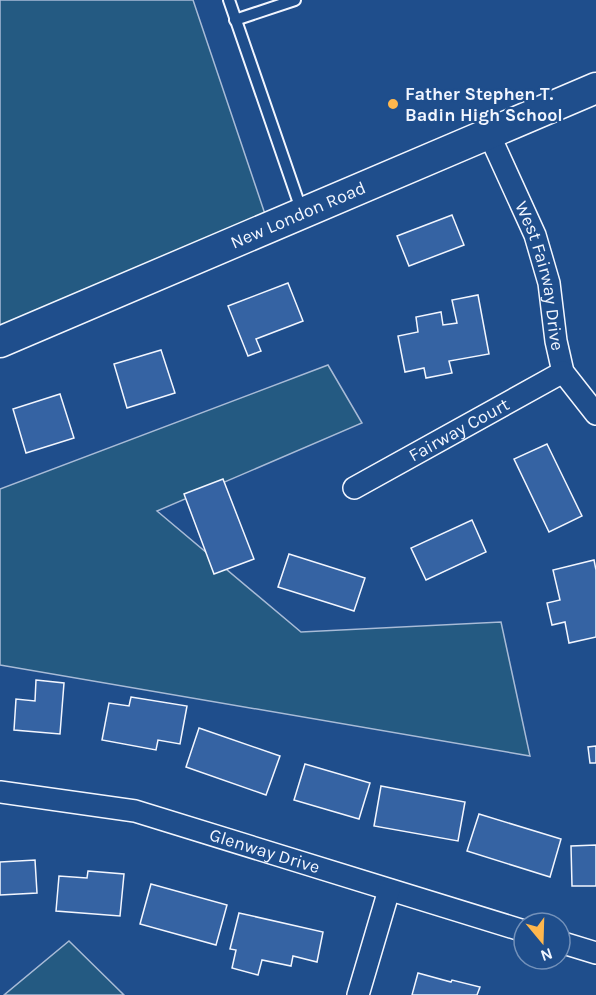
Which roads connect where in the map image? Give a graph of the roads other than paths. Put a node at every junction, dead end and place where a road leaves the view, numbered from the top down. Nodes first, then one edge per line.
1 (228, 0) edge
2 (295, 0) edge
3 (236, 20) junction
4 (596, 88) edge
5 (489, 134) junction
6 (302, 212) junction
7 (0, 342) edge
8 (563, 372) junction
9 (596, 414) edge
10 (354, 488) dead end
11 (0, 792) edge
12 (389, 890) junction
13 (512, 927) edge
14 (572, 946) edge
15 (596, 953) edge
16 (358, 995) edge

1 - 3 lane
2 - 3 lane
3 - 6 lane
4 - 5 street, New London Road
5 - 6 street, New London Road
5 - 8 street, West Fairway Drive
6 - 7 street, New London Road
8 - 9 street, West Fairway Drive
8 - 10 street, Fairway Court
11 - 12 street, Glenway Drive
12 - 13 street, Glenway Drive
12 - 16 street
14 - 15 street

